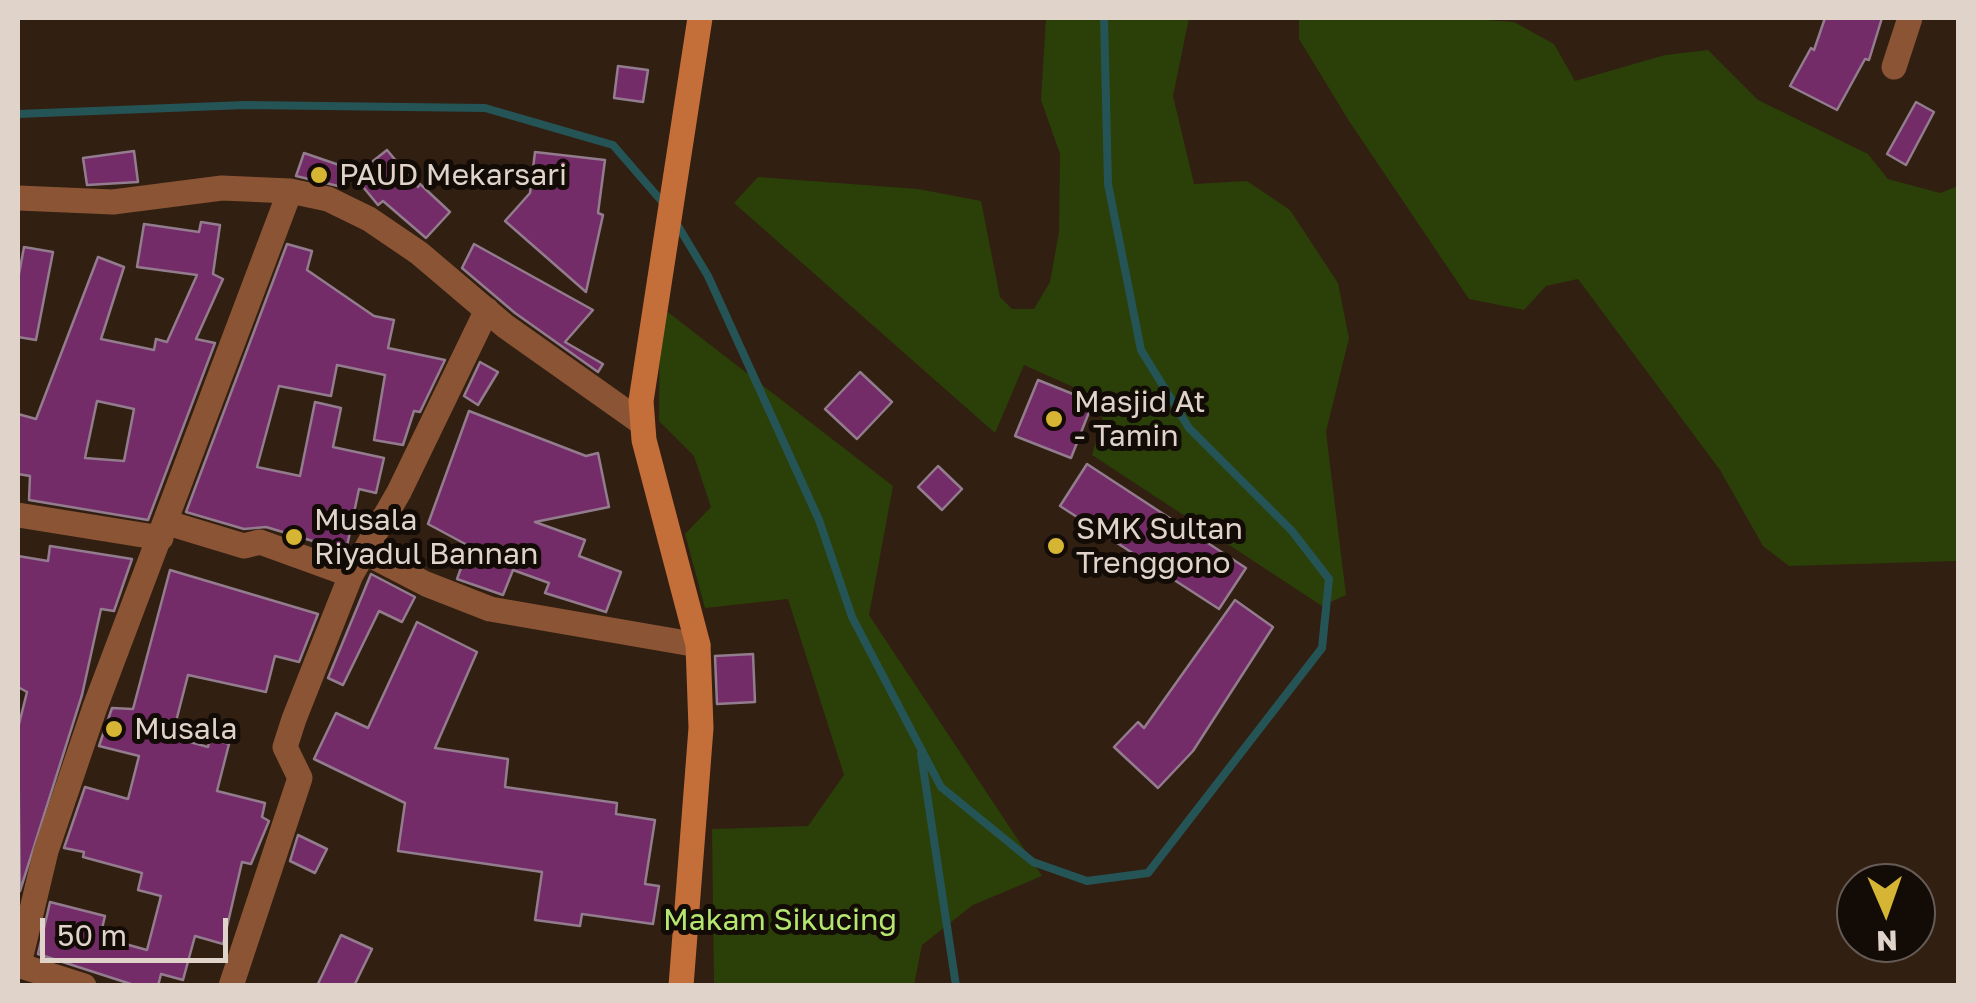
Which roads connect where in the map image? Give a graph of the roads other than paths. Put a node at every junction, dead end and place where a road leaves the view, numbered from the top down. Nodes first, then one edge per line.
1 (700, 18) edge
2 (1910, 18) edge
3 (1894, 67) dead end
4 (290, 191) junction
5 (18, 198) edge
6 (487, 310) junction
7 (642, 423) junction
8 (18, 515) edge
9 (164, 531) junction
10 (366, 553) junction
11 (351, 575) junction
12 (698, 646) junction
13 (18, 964) edge
14 (84, 986) edge
15 (231, 986) edge
16 (681, 986) edge

1 - 7 main road
2 - 3 street
4 - 5 street
4 - 6 street
4 - 9 street
6 - 7 street
6 - 10 street
7 - 12 main road
8 - 9 street
9 - 11 street
9 - 13 street
10 - 11 street
10 - 12 street
11 - 15 street
12 - 16 main road
13 - 14 street

